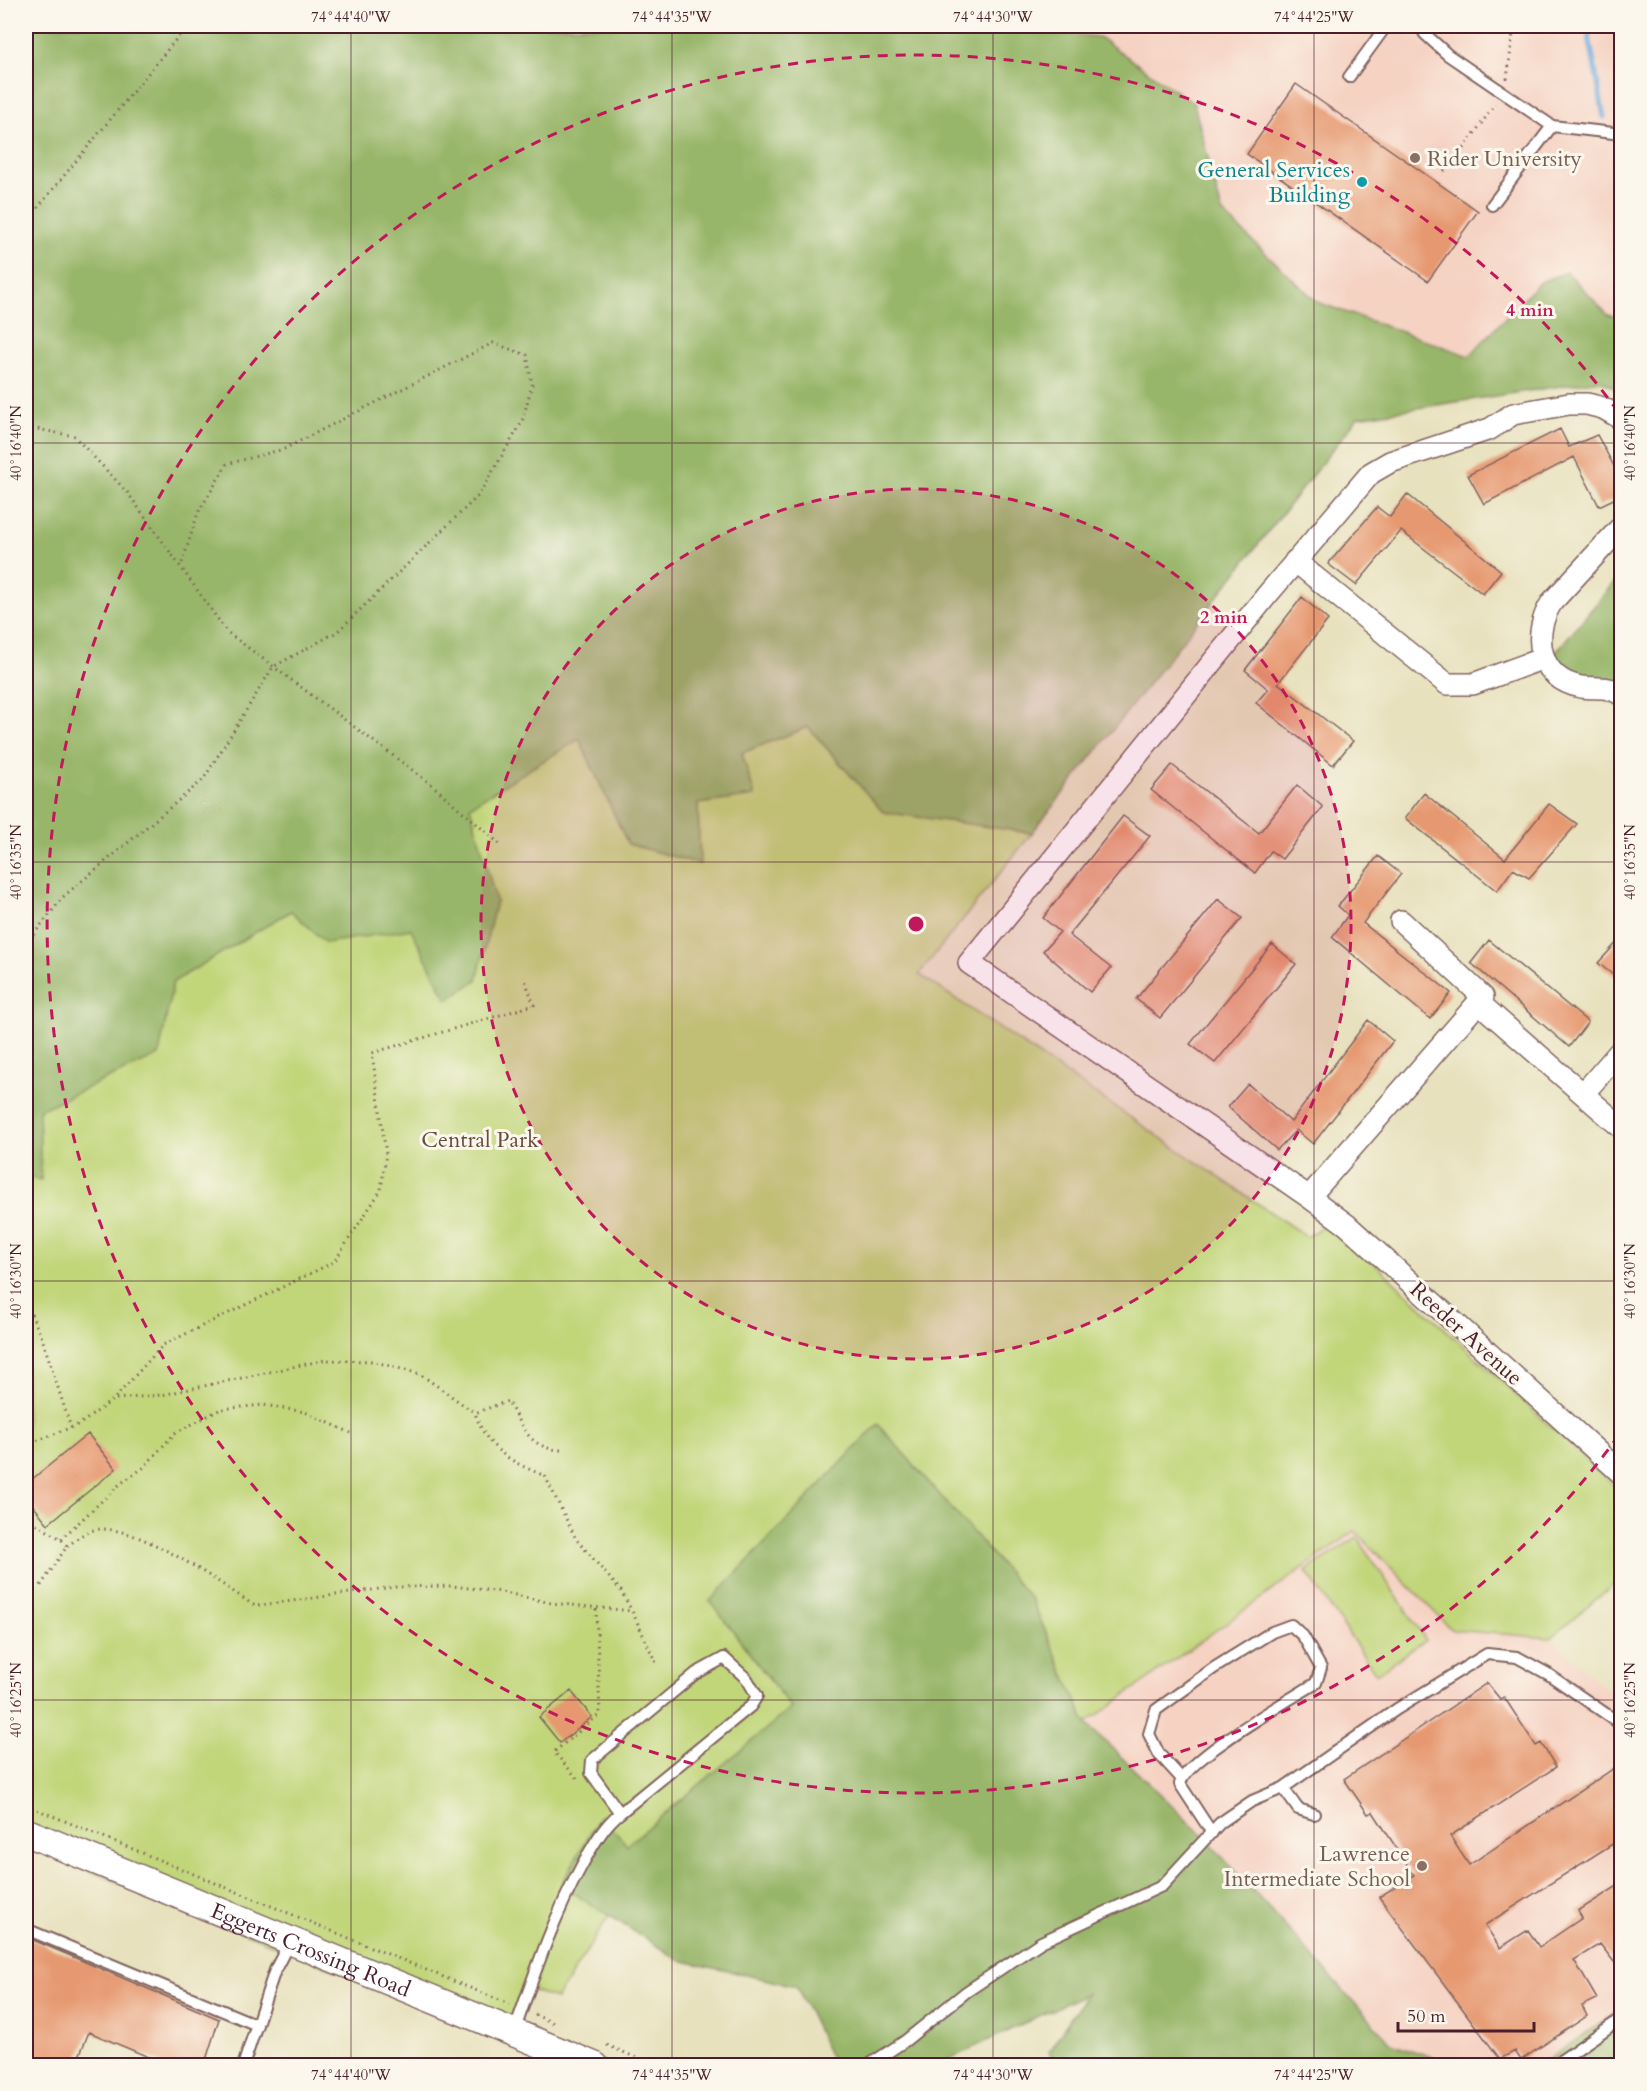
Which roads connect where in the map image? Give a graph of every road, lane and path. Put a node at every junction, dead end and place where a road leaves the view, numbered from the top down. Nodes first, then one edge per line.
1 (187, 26) edge
2 (1386, 26) edge
3 (1420, 26) edge
4 (1514, 26) edge
5 (1349, 77) dead end
6 (1506, 83) dead end
7 (1497, 103) dead end
8 (1552, 126) junction
9 (1622, 134) edge
10 (1444, 171) dead end
11 (1492, 205) dead end
12 (26, 222) edge
13 (1622, 419) edge
14 (26, 427) edge
15 (1622, 526) edge
16 (1295, 561) junction
17 (181, 566) junction
18 (1544, 658) junction
19 (273, 668) junction
20 (1622, 695) edge
21 (502, 846) dead end
22 (1401, 921) dead end
23 (26, 944) edge
24 (524, 977) dead end
25 (1478, 1002) junction
26 (1622, 1049) edge
27 (1583, 1094) junction
28 (1622, 1128) edge
29 (1309, 1197) junction
30 (26, 1303) edge
31 (114, 1399) junction
32 (476, 1413) junction
33 (71, 1428) junction
34 (351, 1433) dead end
35 (26, 1445) edge
36 (561, 1450) dead end
37 (1622, 1474) edge
38 (26, 1518) edge
39 (61, 1539) junction
40 (67, 1546) junction
41 (40, 1587) dead end
42 (596, 1608) junction
43 (632, 1611) junction
44 (657, 1665) dead end
45 (1622, 1725) edge
46 (1181, 1778) junction
47 (584, 1785) dead end
48 (1283, 1788) junction
49 (26, 1805) edge
50 (620, 1813) junction
51 (1314, 1814) dead end
52 (26, 1832) edge
53 (1212, 1833) junction
54 (26, 1929) edge
55 (290, 1941) junction
56 (1622, 2018) edge
57 (518, 2021) junction
58 (257, 2025) junction
59 (564, 2027) dead end
60 (593, 2059) edge
61 (243, 2066) edge
62 (655, 2066) edge
63 (867, 2066) edge
64 (1553, 2066) edge

1 - 12 path
2 - 5 lane
3 - 8 lane
4 - 6 path
7 - 10 path
8 - 9 lane
8 - 11 lane
13 - 16 street
14 - 17 path
15 - 18 street
16 - 18 street
16 - 29 street, Reeder Avenue
17 - 19 path
17 - 19 path
18 - 20 street
19 - 21 path
19 - 23 path
22 - 25 street
24 - 31 path
25 - 27 street
25 - 29 street
26 - 27 street
27 - 28 street
29 - 37 street, Reeder Avenue
30 - 33 path
31 - 32 path
31 - 33 path
32 - 36 path
32 - 43 path
33 - 35 path
34 - 39 path
38 - 39 path
39 - 40 path
40 - 41 path
40 - 42 path
42 - 43 path
42 - 47 path
43 - 44 path
45 - 48 lane
46 - 46 lane
46 - 53 lane
48 - 51 lane
48 - 53 lane
49 - 57 path
50 - 50 lane
50 - 57 lane
52 - 55 street, Eggerts Crossing Road
53 - 63 lane
54 - 58 lane
55 - 57 street, Eggerts Crossing Road
55 - 58 lane
56 - 64 lane
57 - 59 path
57 - 60 street, Eggerts Crossing Road
58 - 61 lane
60 - 62 path

